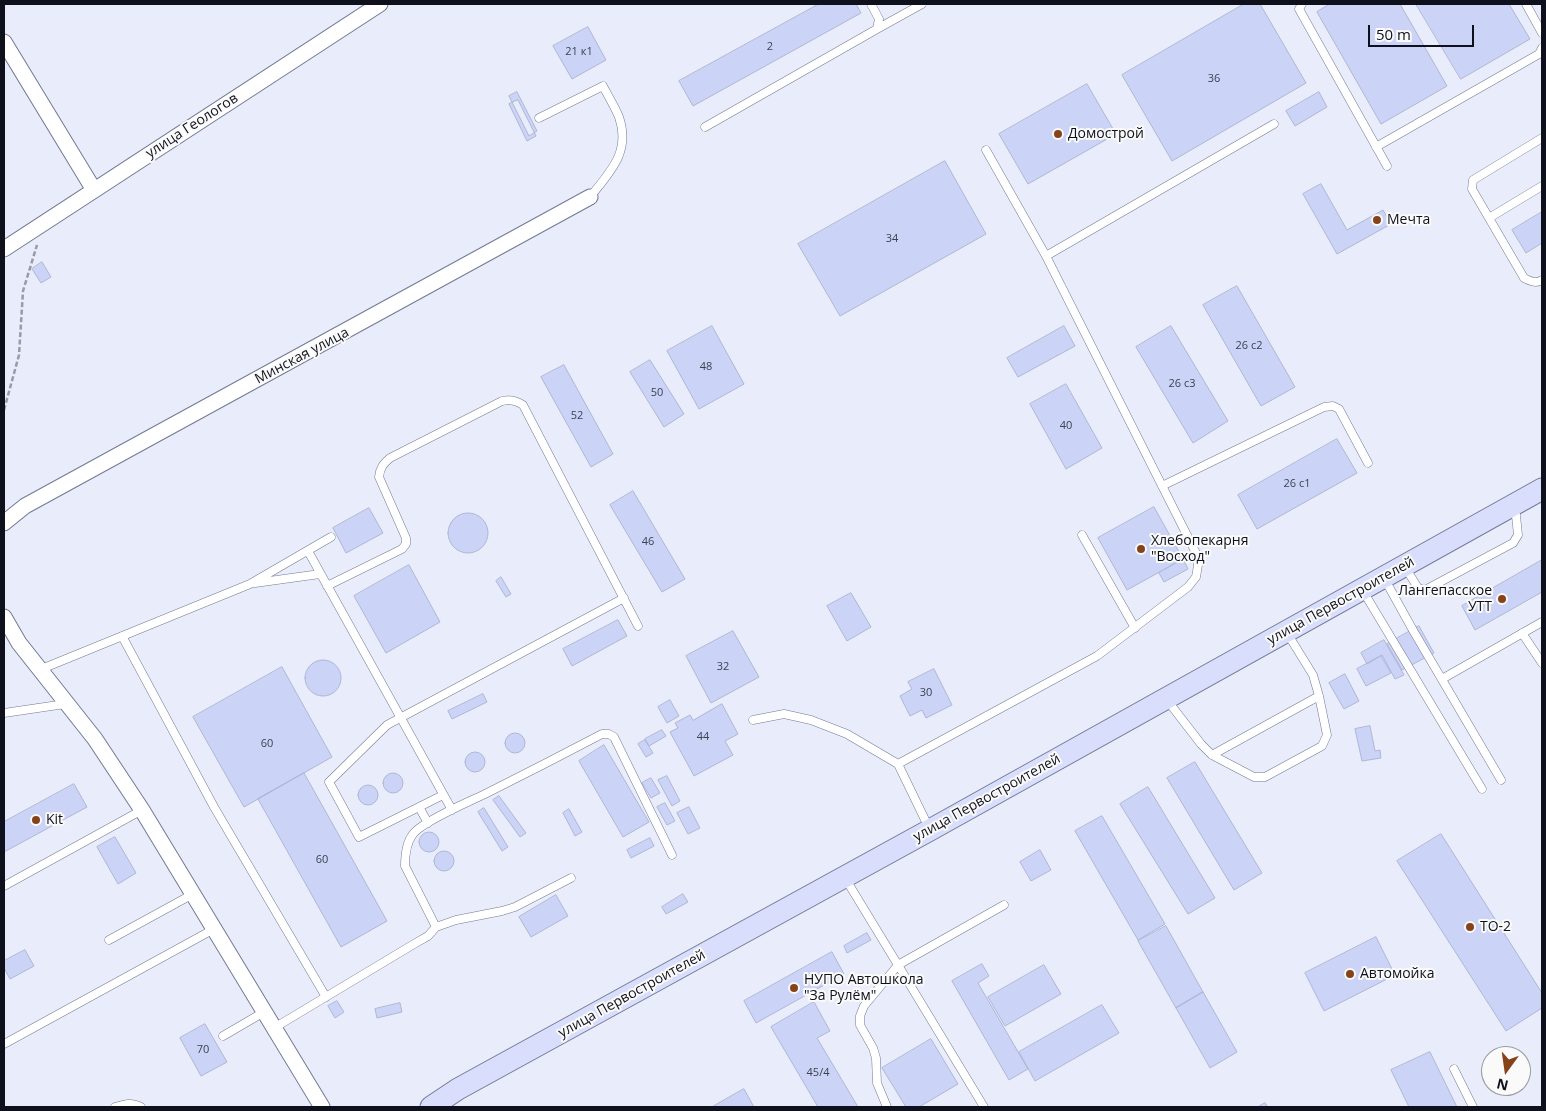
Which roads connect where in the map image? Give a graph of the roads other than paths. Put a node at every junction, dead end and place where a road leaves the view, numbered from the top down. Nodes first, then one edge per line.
1 (380, 4) edge
2 (871, 4) edge
3 (922, 4) edge
4 (1302, 4) edge
5 (1526, 4) edge
6 (877, 29) junction
7 (1542, 33) edge
8 (4, 42) edge
9 (1542, 48) edge
10 (10, 64) edge
11 (539, 118) dead end
12 (1274, 124) dead end
13 (705, 127) dead end
14 (1542, 138) edge
15 (1376, 146) junction
16 (986, 150) dead end
17 (1387, 166) dead end
18 (1542, 186) edge
19 (94, 190) junction
20 (590, 197) joint
21 (1489, 218) junction
22 (4, 249) edge
23 (1046, 256) junction
24 (1542, 280) edge
25 (1368, 464) dead end
26 (1162, 486) junction
27 (1542, 489) edge
28 (1514, 504) junction
29 (9, 518) edge
30 (1082, 535) dead end
31 (331, 537) dead end
32 (308, 551) junction
33 (1404, 566) junction
34 (320, 574) junction
35 (1384, 577) junction
36 (250, 584) junction
37 (327, 586) junction
38 (1362, 589) junction
39 (624, 598) junction
40 (4, 618) edge
41 (1542, 622) edge
42 (638, 626) dead end
43 (1135, 628) junction
44 (1286, 632) junction
45 (1522, 633) junction
46 (122, 636) junction
47 (1542, 663) edge
48 (38, 670) junction
49 (1442, 679) junction
50 (1319, 696) junction
51 (1166, 698) junction
52 (65, 704) junction
53 (4, 713) edge
54 (400, 718) junction
55 (753, 720) dead end
56 (1212, 755) junction
57 (898, 764) junction
58 (1501, 780) dead end
59 (1482, 789) dead end
60 (443, 794) junction
61 (419, 807) junction
62 (142, 810) junction
63 (452, 810) junction
64 (428, 823) junction
65 (930, 830) junction
66 (672, 855) dead end
67 (845, 877) junction
68 (571, 878) dead end
69 (4, 886) edge
70 (193, 894) junction
71 (1004, 905) dead end
72 (436, 927) junction
73 (214, 929) junction
74 (109, 940) dead end
75 (898, 965) junction
76 (326, 997) junction
77 (264, 1012) junction
78 (274, 1028) junction
79 (223, 1036) dead end
80 (4, 1044) edge
81 (1454, 1069) dead end
82 (115, 1107) edge
83 (141, 1107) edge
84 (322, 1107) edge
85 (431, 1107) edge
86 (887, 1107) edge
87 (984, 1107) edge
88 (1473, 1107) edge

1 - 19 street, улица Геологов
2 - 6 lane
3 - 6 lane
4 - 15 lane
5 - 7 lane
6 - 13 lane
8 - 10 street
9 - 15 lane
10 - 19 street
11 - 20 lane
12 - 23 lane
14 - 21 lane
15 - 17 lane
16 - 23 lane
18 - 21 lane
19 - 22 street, улица Геологов
20 - 29 street, Минская улица
21 - 24 lane
23 - 26 lane
25 - 26 lane
26 - 43 lane
27 - 28 street, улица Первостроителей
28 - 33 street, улица Первостроителей
28 - 33 lane
30 - 43 lane
31 - 32 lane
32 - 34 lane
32 - 36 lane
33 - 35 street, улица Первостроителей
34 - 36 lane
34 - 37 lane
35 - 38 street, улица Первостроителей
35 - 49 lane
36 - 46 lane
37 - 39 lane
37 - 54 lane
38 - 44 street, улица Первостроителей
38 - 59 lane
39 - 42 lane
39 - 54 lane
40 - 48 street
41 - 45 lane
43 - 57 lane
44 - 50 lane
44 - 51 street, улица Первостроителей
45 - 47 lane
45 - 49 lane
46 - 48 lane
46 - 76 lane
48 - 52 street
49 - 58 lane
50 - 56 lane
50 - 56 lane
51 - 56 lane
51 - 65 street, улица Первостроителей
52 - 53 lane
52 - 62 street
54 - 60 lane
54 - 61 lane
55 - 57 lane
57 - 65 lane
60 - 61 lane
60 - 63 lane
61 - 64 lane
62 - 69 lane
62 - 70 street
63 - 64 lane
63 - 66 lane
64 - 72 lane
65 - 67 street, улица Первостроителей
67 - 75 lane
67 - 85 street, улица Первостроителей
68 - 72 lane
70 - 73 street
70 - 74 lane
71 - 75 lane
72 - 76 lane
73 - 77 street
73 - 80 lane
75 - 86 lane
75 - 87 lane
76 - 78 lane
77 - 78 street
77 - 79 lane
78 - 84 street
81 - 88 lane
82 - 83 lane

